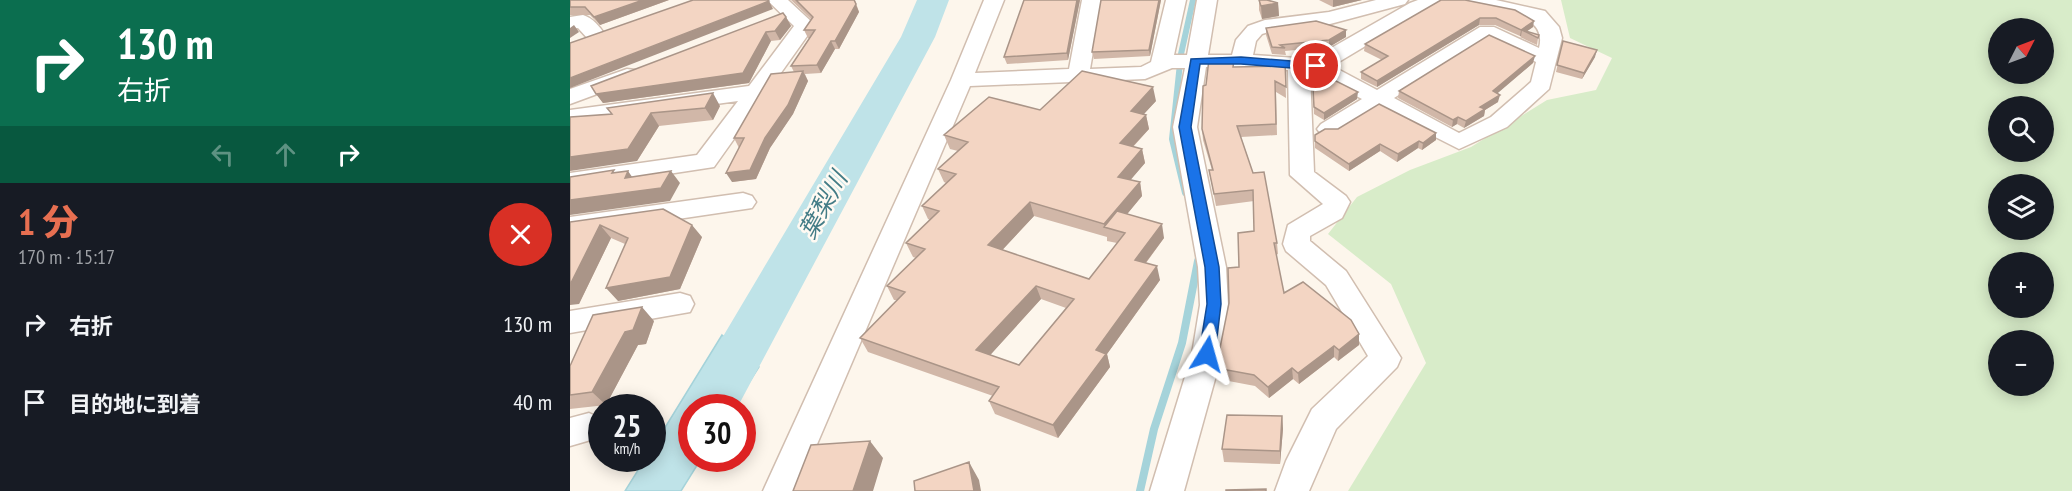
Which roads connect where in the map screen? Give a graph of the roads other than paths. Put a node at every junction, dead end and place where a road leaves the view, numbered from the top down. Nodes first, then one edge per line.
1 (994, 0) edge
2 (1092, 0) edge
3 (1176, 0) edge
4 (1207, 0) edge
5 (1398, 0) edge
6 (1436, 0) edge
7 (1470, 0) edge
8 (778, 11) edge
9 (570, 23) edge
10 (618, 28) edge
11 (1547, 59) junction
12 (1195, 61) junction
13 (1241, 61) junction
14 (1161, 66) junction
15 (1307, 66) junction
16 (647, 67) edge
17 (1078, 76) junction
18 (962, 80) junction
19 (756, 92) junction
20 (570, 97) edge
21 (1378, 99) junction
22 (570, 117) edge
23 (1329, 129) edge
24 (570, 181) edge
25 (743, 202) dead end
26 (570, 226) edge
27 (680, 304) dead end
28 (570, 322) edge
29 (780, 491) edge
30 (1167, 491) edge
31 (1292, 491) edge

1 - 18 street
2 - 17 street
3 - 14 street
4 - 12 street
5 - 13 street
6 - 15 street
7 - 11 street
8 - 19 street
9 - 10 street
11 - 21 street
11 - 21 street
12 - 13 street
12 - 14 street
12 - 30 street
13 - 15 street
14 - 17 street
15 - 21 street
15 - 31 street
16 - 20 street
17 - 18 street
18 - 29 street
19 - 22 street
19 - 24 street
21 - 23 street
25 - 26 street
27 - 28 street

